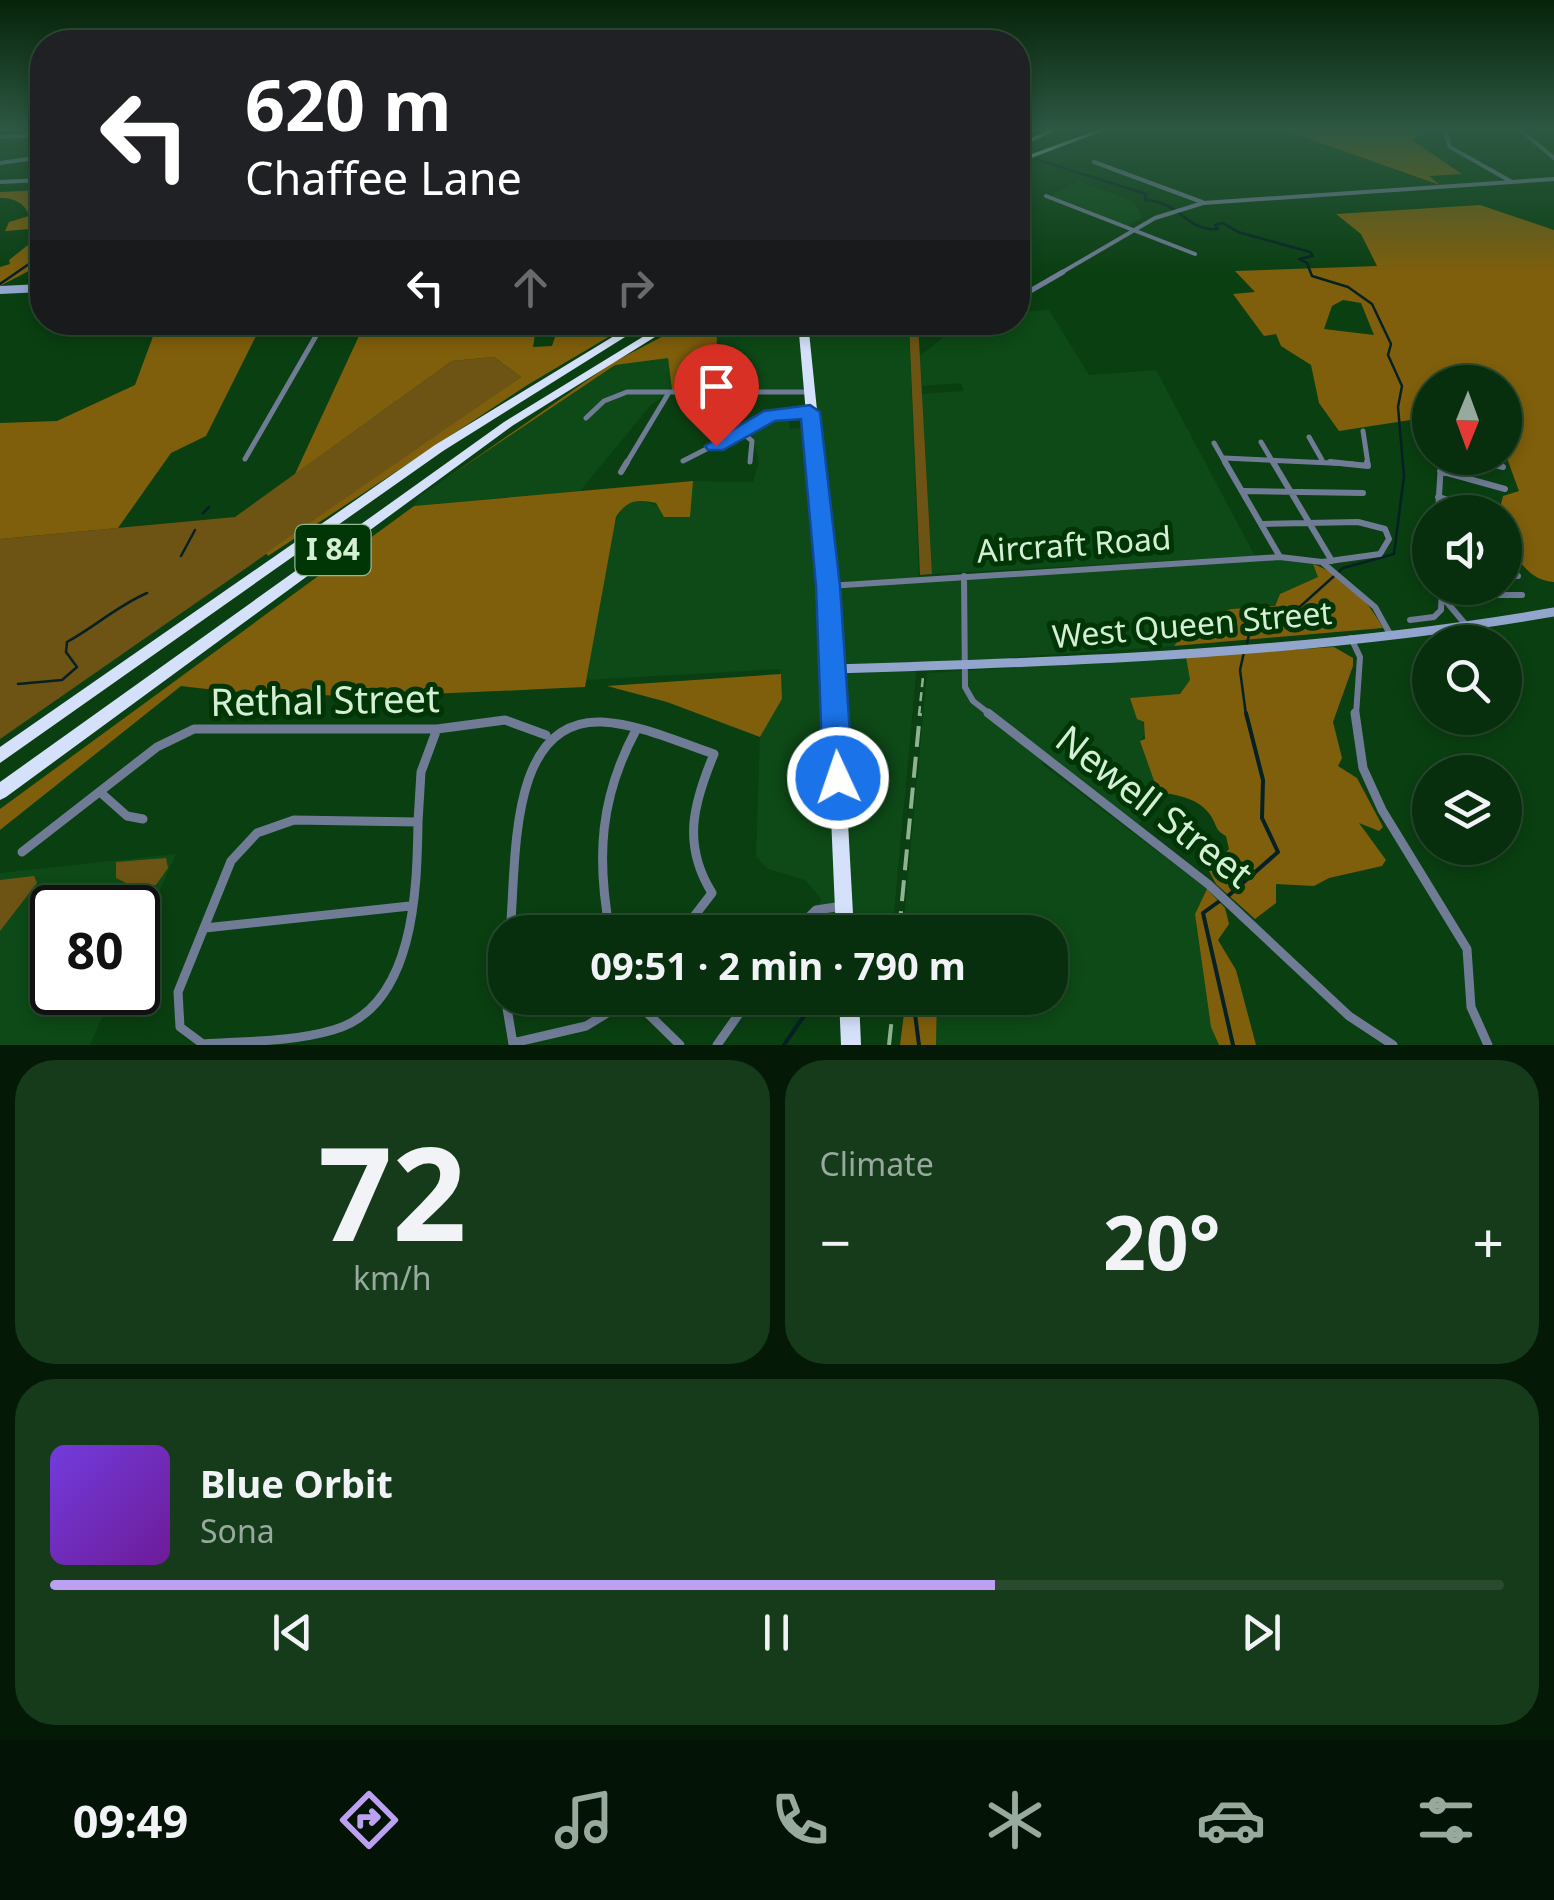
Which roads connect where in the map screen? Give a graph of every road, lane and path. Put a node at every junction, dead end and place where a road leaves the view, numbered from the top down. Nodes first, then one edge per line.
1 (1136, 178) edge
2 (1505, 178) edge
3 (1554, 180) edge
4 (30, 181) edge
5 (0, 182) edge
6 (1513, 182) junction
7 (1046, 196) dead end
8 (1204, 203) junction
9 (1134, 230) junction
10 (1195, 254) dead end
11 (30, 289) edge
12 (0, 290) edge
13 (1030, 291) edge
14 (315, 335) edge
15 (620, 335) edge
16 (654, 335) edge
17 (804, 335) edge
18 (808, 392) junction
19 (668, 394) junction
20 (810, 412) junction
21 (697, 414) dead end
22 (586, 418) dead end
23 (742, 430) junction
24 (1363, 431) dead end
25 (1309, 438) dead end
26 (1261, 442) dead end
27 (1214, 443) dead end
28 (1272, 457) junction
29 (1224, 458) junction
30 (245, 459) dead end
31 (684, 461) dead end
32 (1322, 461) junction
33 (750, 462) dead end
34 (621, 472) dead end
35 (1469, 475) edge
36 (1292, 488) junction
37 (1506, 489) dead end
38 (1244, 491) junction
39 (1363, 493) dead end
40 (1312, 522) junction
41 (1262, 524) junction
42 (1280, 556) junction
43 (1332, 561) junction
44 (1322, 562) junction
45 (964, 576) junction
46 (828, 586) junction
47 (1439, 605) edge
48 (1554, 612) edge
49 (1410, 620) dead end
50 (1472, 625) edge
51 (1412, 632) edge
52 (1390, 634) junction
53 (1350, 637) junction
54 (966, 667) junction
55 (833, 669) junction
56 (437, 729) junction
57 (636, 730) junction
58 (546, 735) junction
59 (0, 756) edge
60 (0, 792) edge
61 (100, 792) junction
62 (143, 819) dead end
63 (422, 822) junction
64 (22, 852) dead end
65 (410, 906) junction
66 (844, 906) junction
67 (512, 915) edge
68 (606, 915) edge
69 (695, 915) edge
70 (811, 915) edge
71 (845, 915) edge
72 (204, 928) junction
73 (508, 1015) edge
74 (604, 1015) edge
75 (649, 1015) edge
76 (738, 1015) edge
77 (852, 1015) edge
78 (857, 1040) edge
79 (259, 1042) edge
80 (513, 1044) edge
81 (680, 1045) edge
82 (717, 1045) edge
83 (1394, 1045) edge
84 (1488, 1045) edge

1 - 8 street
2 - 6 street
3 - 6 street
4 - 5 street
6 - 8 street
7 - 9 street
8 - 9 street
9 - 10 street
9 - 13 street
11 - 12 street
14 - 30 street
15 - 59 highway, I 84
16 - 60 highway, I 84
17 - 18 highway
18 - 19 street
18 - 20 highway
19 - 22 street
19 - 34 street
20 - 23 street
20 - 46 highway
21 - 23 street
23 - 31 street
23 - 33 street
24 - 32 street
25 - 32 street
26 - 28 street
27 - 29 street
28 - 29 street
28 - 32 street
28 - 36 street
29 - 38 street
35 - 37 street
36 - 38 street
36 - 39 street
36 - 40 street
38 - 41 street
40 - 41 street
40 - 43 street
40 - 43 street, Aircraft Road
41 - 42 street
42 - 44 street, Aircraft Road
42 - 45 street, Aircraft Road
43 - 44 street, Aircraft Road
44 - 52 street, Aircraft Road
45 - 46 street, Aircraft Road
45 - 54 street, Newell Street
46 - 55 highway
47 - 49 street
48 - 50 street, West Queen Street
51 - 52 street, West Queen Street
52 - 53 street, West Queen Street
53 - 54 street, West Queen Street
53 - 84 street
54 - 55 street, West Queen Street
54 - 83 street, Newell Street
55 - 66 highway
56 - 58 street, Rethal Street
56 - 61 street, Rethal Street
56 - 63 street
57 - 58 street
57 - 68 street
57 - 69 street
58 - 67 street
61 - 62 street
61 - 64 street, Rethal Street
63 - 65 street
63 - 72 street
65 - 72 street
65 - 79 street
66 - 70 street
66 - 71 highway
72 - 79 street
73 - 80 street
74 - 80 street
75 - 81 street
76 - 82 street
77 - 78 highway

